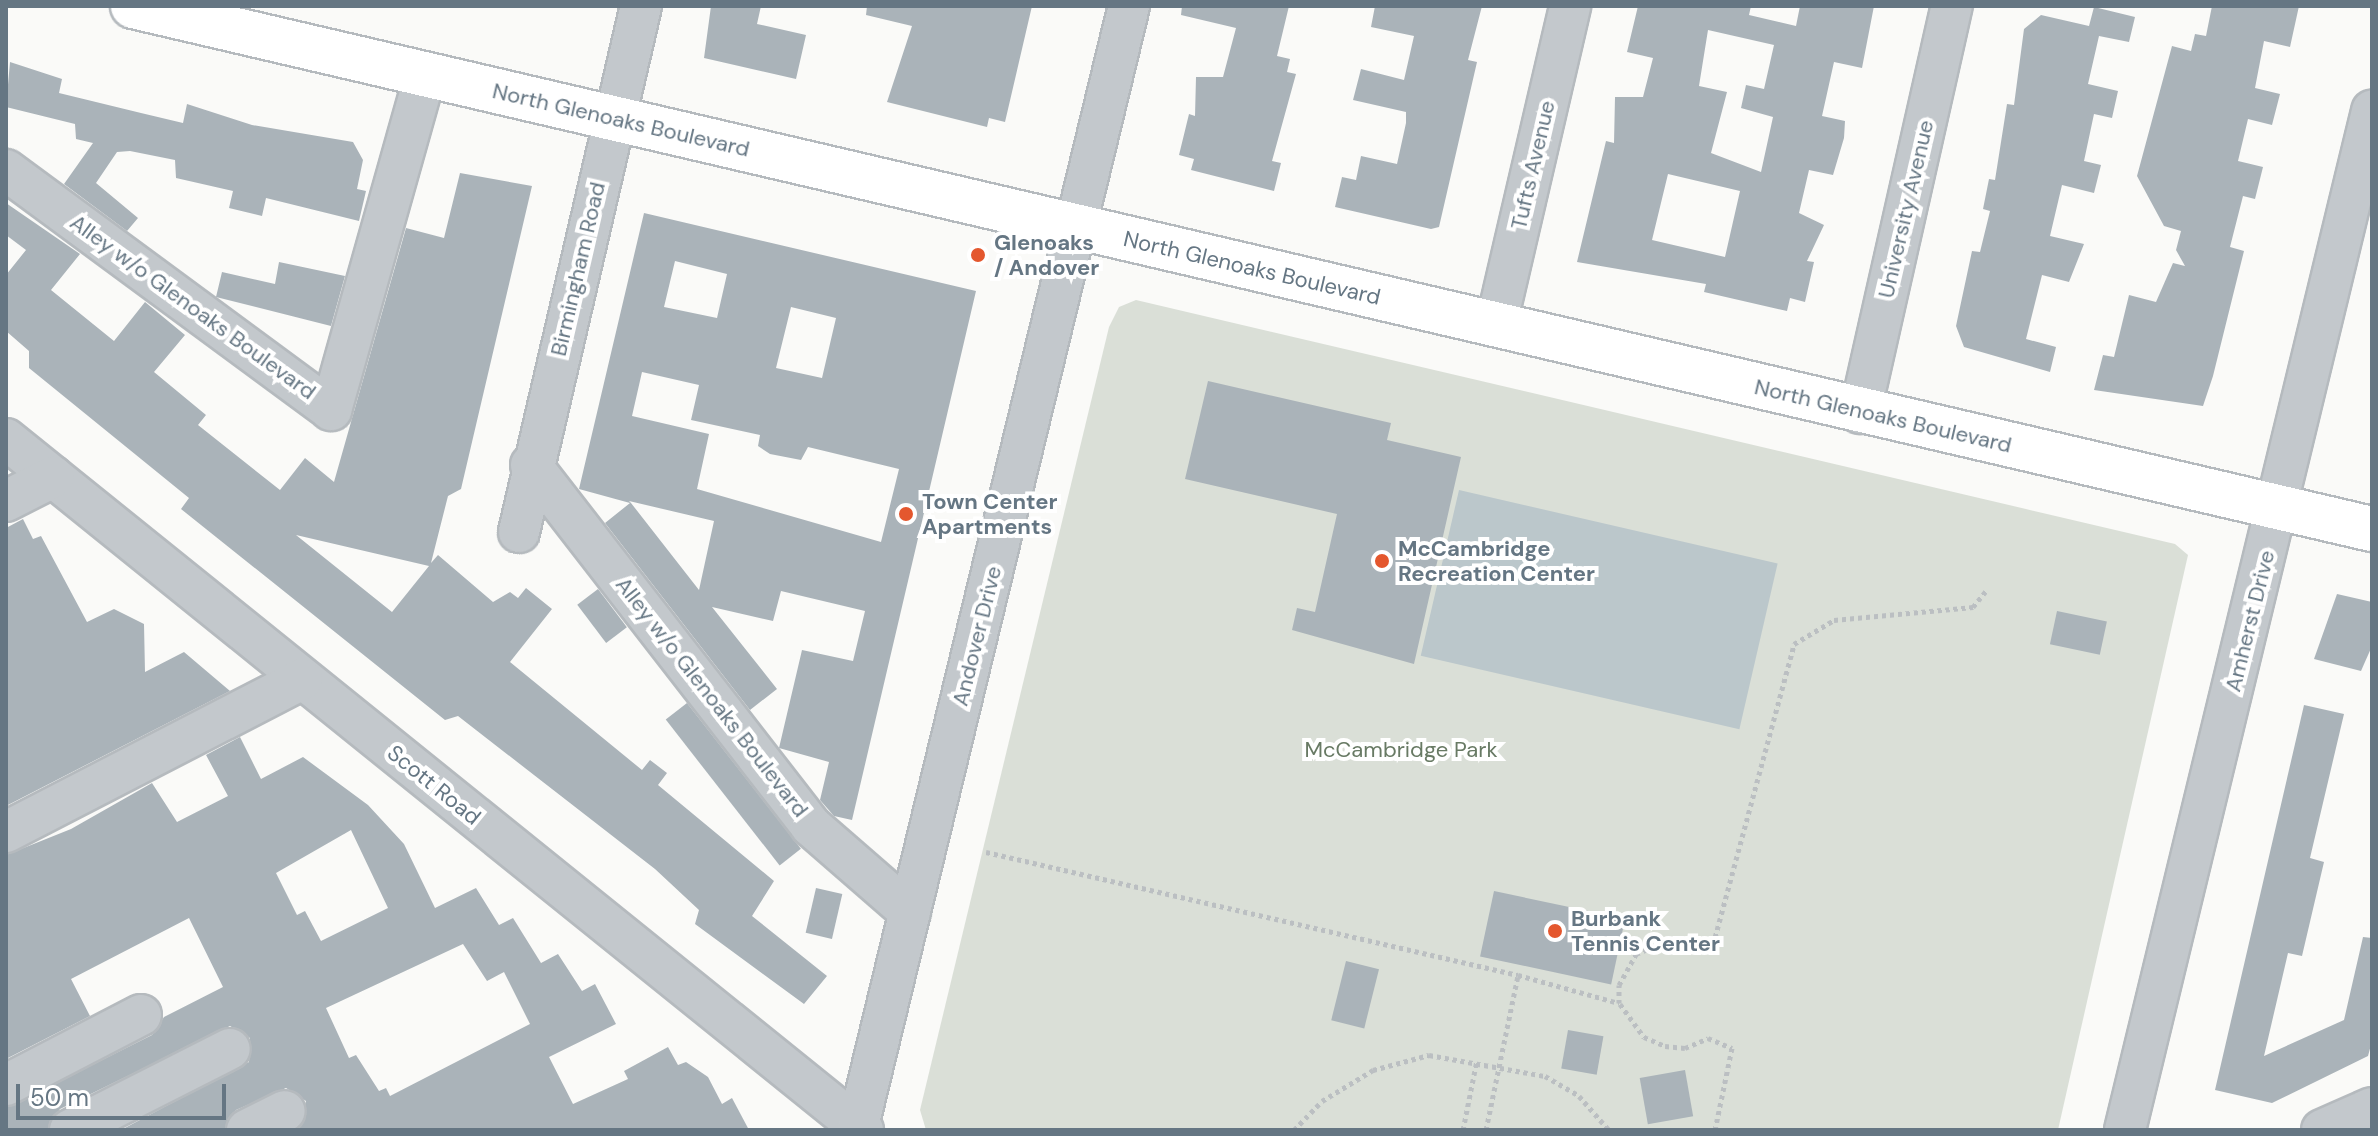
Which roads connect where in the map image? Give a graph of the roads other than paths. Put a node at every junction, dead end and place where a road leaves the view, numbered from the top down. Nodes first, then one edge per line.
1 (641, 6) edge
2 (1129, 6) edge
3 (1570, 6) edge
4 (1952, 6) edge
5 (152, 8) edge
6 (425, 75) junction
7 (2372, 111) edge
8 (614, 118) junction
9 (6, 170) edge
10 (1081, 228) junction
11 (1496, 325) junction
12 (1860, 413) junction
13 (6, 439) edge
14 (531, 465) junction
15 (53, 477) junction
16 (6, 501) edge
17 (2278, 505) junction
18 (2372, 529) edge
19 (519, 532) dead end
20 (302, 679) junction
21 (6, 832) edge
22 (910, 912) junction
23 (141, 1015) dead end
24 (230, 1049) dead end
25 (6, 1085) edge
26 (285, 1111) dead end
27 (2370, 1114) edge
28 (861, 1128) edge
29 (70, 1130) edge
30 (247, 1130) edge
31 (2125, 1130) edge
32 (2322, 1130) edge

1 - 8 street, Birmingham Road
2 - 10 street, Andover Drive
3 - 11 street, Tufts Avenue
4 - 12 street, University Avenue
5 - 6 main road, North Glenoaks Boulevard
6 - 8 main road, North Glenoaks Boulevard
6 - 9 street, Alley w/o Glenoaks Boulevard
7 - 17 street, Amherst Drive
8 - 10 main road, North Glenoaks Boulevard
8 - 14 street, Birmingham Road
10 - 11 main road, North Glenoaks Boulevard
10 - 22 street, Andover Drive
11 - 12 main road, North Glenoaks Boulevard
12 - 17 main road, North Glenoaks Boulevard
13 - 15 street, Scott Road
14 - 19 street, Birmingham Road
14 - 22 street, Alley w/o Glenoaks Boulevard
15 - 16 street
15 - 20 street, Scott Road
17 - 18 main road, North Glenoaks Boulevard
17 - 31 street, Amherst Drive
20 - 21 street
20 - 28 street, Scott Road
22 - 28 street, Andover Drive
23 - 25 street
24 - 29 street
26 - 30 street
27 - 32 street

